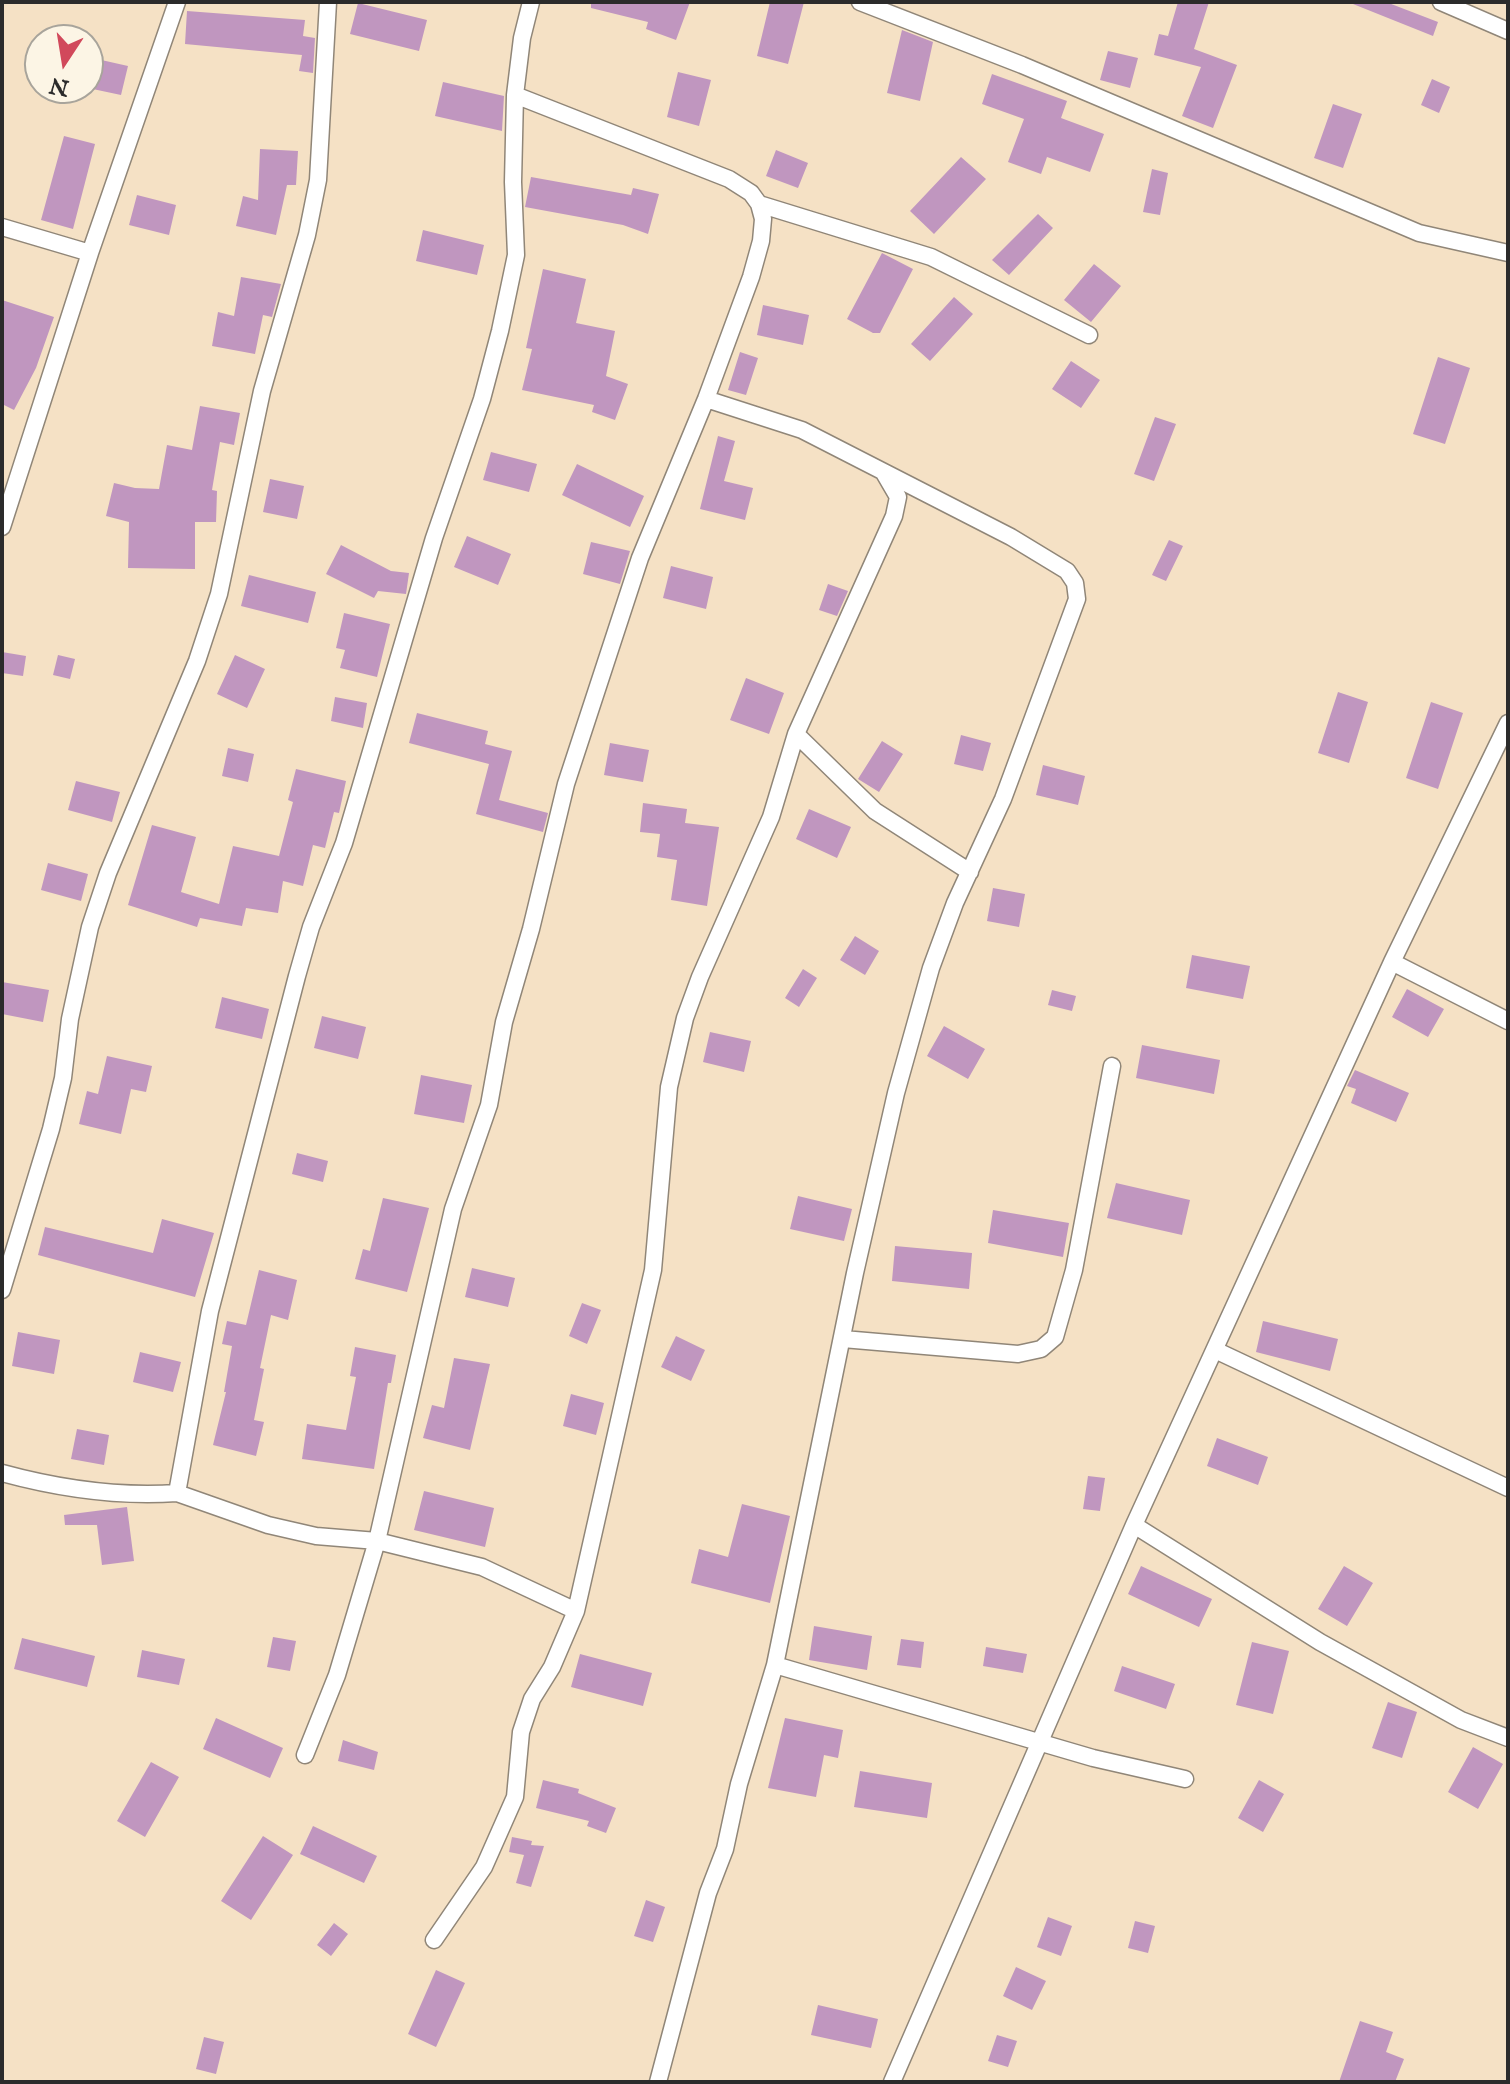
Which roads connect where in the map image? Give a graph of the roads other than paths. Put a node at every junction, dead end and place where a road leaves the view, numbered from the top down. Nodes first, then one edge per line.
1 (177, 2) edge
2 (328, 2) edge
3 (531, 2) edge
4 (860, 2) edge
5 (1441, 2) edge
6 (1508, 31) edge
7 (515, 95) junction
8 (759, 204) junction
9 (2, 227) edge
10 (90, 253) junction
11 (1508, 253) edge
12 (1089, 335) dead end
13 (706, 399) junction
14 (883, 471) junction
15 (2, 527) edge
16 (1508, 723) edge
17 (796, 734) junction
18 (970, 872) dead end
19 (1392, 962) junction
20 (1508, 1021) edge
21 (1112, 1066) dead end
22 (2, 1290) edge
23 (843, 1339) junction
24 (1215, 1350) junction
25 (2, 1473) edge
26 (1508, 1488) edge
27 (177, 1493) junction
28 (1134, 1525) junction
29 (377, 1541) junction
30 (576, 1611) junction
31 (775, 1665) junction
32 (1508, 1738) edge
33 (1039, 1741) junction
34 (305, 1755) dead end
35 (1185, 1779) dead end
36 (434, 1940) dead end
37 (658, 2082) edge
38 (892, 2082) edge

1 - 10 street
2 - 22 street
3 - 7 street
4 - 11 street
5 - 6 street
7 - 8 street
7 - 27 street
8 - 12 street
8 - 13 street
9 - 10 street
10 - 15 street
13 - 14 street
13 - 29 street
14 - 17 street
14 - 23 street
16 - 19 street
17 - 18 street
17 - 30 street
19 - 20 street
19 - 24 street
21 - 23 street
23 - 31 street
24 - 26 street
24 - 28 street
25 - 27 street
27 - 29 street
28 - 32 street
28 - 33 street
29 - 30 street
29 - 34 street
30 - 36 street
31 - 33 street
31 - 37 street
33 - 35 street
33 - 38 street

